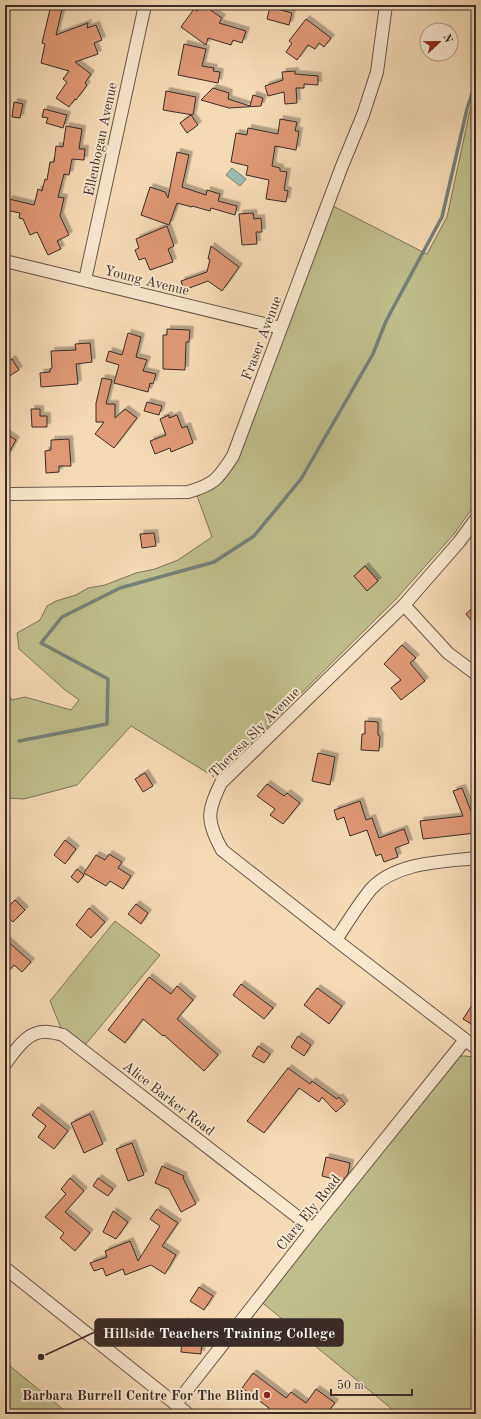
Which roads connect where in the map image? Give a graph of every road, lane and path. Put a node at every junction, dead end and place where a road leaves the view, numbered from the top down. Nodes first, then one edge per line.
1 (145, 5) edge
2 (386, 5) edge
3 (5, 261) edge
4 (85, 280) junction
5 (281, 328) junction
6 (12, 494) dead end
7 (476, 519) edge
8 (404, 606) junction
9 (476, 674) edge
10 (476, 858) edge
11 (336, 940) junction
12 (465, 1040) junction
13 (476, 1048) edge
14 (5, 1064) edge
15 (313, 1229) junction
16 (5, 1268) edge
17 (176, 1404) junction
18 (188, 1414) edge

1 - 4 street, Ellenbogan Avenue
2 - 5 street, Fraser Avenue
3 - 4 street, Young Avenue
4 - 5 street, Young Avenue
5 - 6 street, Fraser Avenue
7 - 8 street, Theresa Sly Avenue
8 - 9 street
8 - 11 street, Theresa Sly Avenue
10 - 11 street
11 - 12 street, Theresa Sly Avenue
12 - 13 street, Theresa Sly Avenue
12 - 15 street, Clara Ely Road
14 - 15 street, Alice Barker Road
15 - 17 street, Clara Ely Road
16 - 17 street
17 - 18 street

